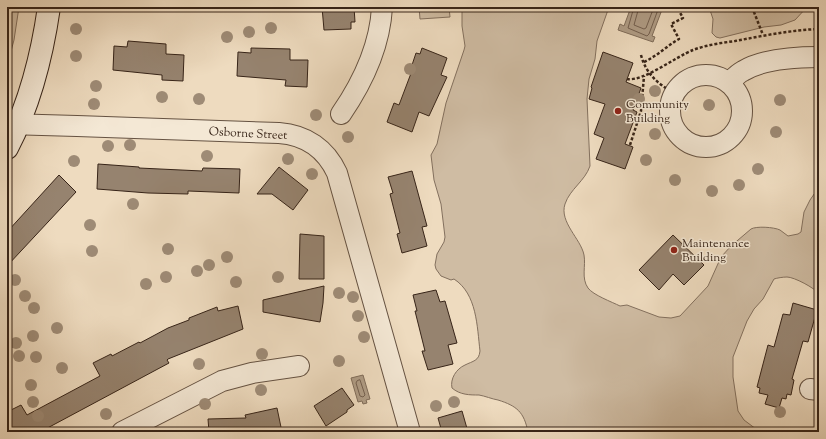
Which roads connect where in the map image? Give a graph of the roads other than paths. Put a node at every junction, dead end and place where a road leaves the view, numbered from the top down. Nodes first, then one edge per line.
1 (49, 7) edge
2 (382, 7) edge
3 (819, 56) edge
4 (729, 83) junction
5 (342, 114) dead end
6 (13, 125) edge
7 (7, 148) edge
8 (299, 366) dead end
9 (122, 432) edge
10 (410, 432) edge

1 - 6 street
2 - 5 street
3 - 4 street
4 - 4 street
6 - 7 street
6 - 10 street, Osborne Street
8 - 9 street

